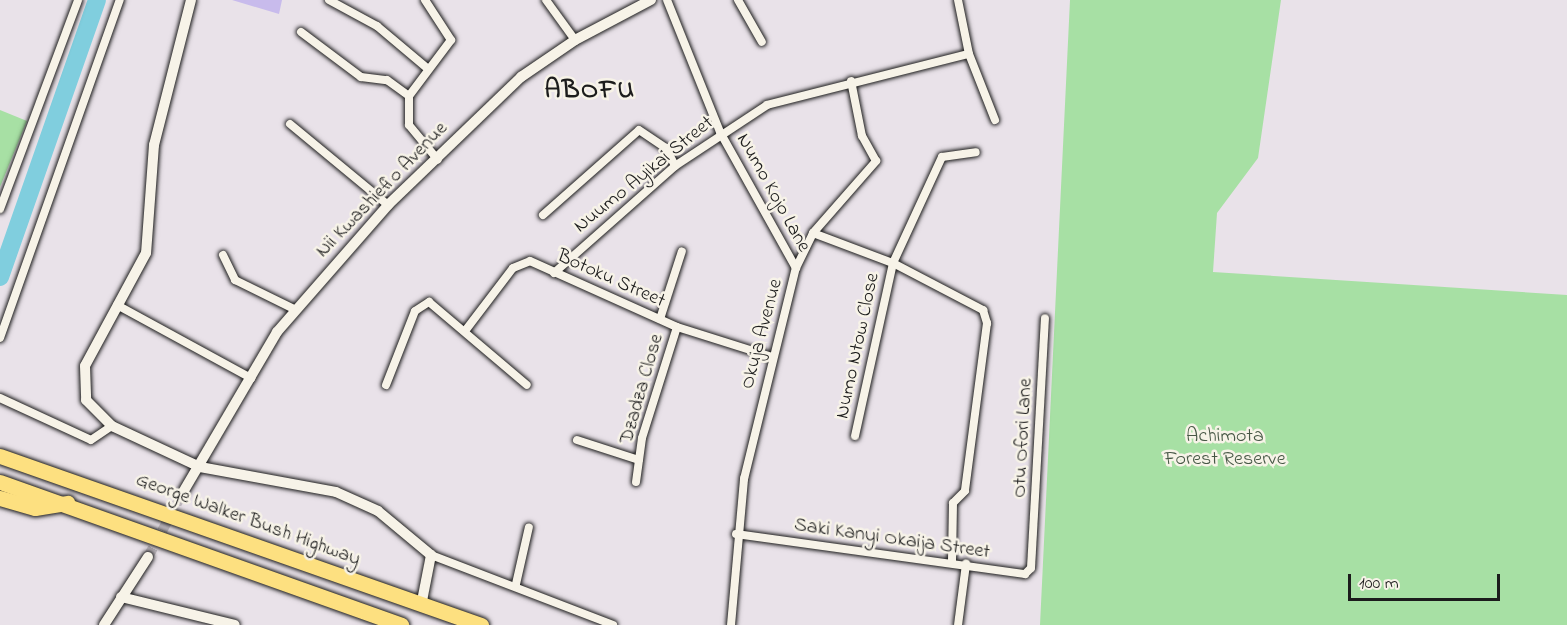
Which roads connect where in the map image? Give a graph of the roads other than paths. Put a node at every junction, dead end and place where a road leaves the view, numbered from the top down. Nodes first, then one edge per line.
1 (78, 0) edge
2 (120, 0) edge
3 (191, 0) edge
4 (329, 0) edge
5 (425, 0) edge
6 (546, 0) edge
7 (651, 0) edge
8 (667, 0) edge
9 (738, 0) edge
10 (958, 0) edge
11 (301, 32) dead end
12 (575, 40) junction
13 (762, 42) dead end
14 (969, 54) junction
15 (428, 69) junction
16 (851, 81) junction
17 (409, 96) junction
18 (995, 120) dead end
19 (290, 124) dead end
20 (720, 132) junction
21 (976, 152) dead end
22 (438, 160) junction
23 (675, 166) junction
24 (388, 205) junction
25 (0, 209) edge
26 (543, 216) dead end
27 (813, 233) junction
28 (682, 251) dead end
29 (223, 255) dead end
30 (893, 263) junction
31 (796, 268) junction
32 (554, 273) junction
33 (117, 305) junction
34 (294, 309) junction
35 (1045, 318) dead end
36 (660, 319) junction
37 (677, 327) junction
38 (465, 331) junction
39 (0, 338) edge
40 (772, 357) junction
41 (251, 378) junction
42 (386, 385) dead end
43 (528, 386) dead end
44 (0, 398) edge
45 (112, 426) junction
46 (855, 436) dead end
47 (577, 440) dead end
48 (0, 456) edge
49 (639, 460) junction
50 (201, 467) junction
51 (0, 482) edge
52 (636, 482) dead end
53 (182, 494) tunnel mouth
54 (0, 498) edge
55 (68, 503) junction
56 (529, 527) dead end
57 (736, 534) junction
58 (431, 555) junction
59 (148, 557) tunnel mouth
60 (1032, 559) joint
61 (952, 562) junction
62 (966, 564) junction
63 (516, 584) junction
64 (121, 597) junction
65 (422, 606) junction
66 (395, 624) edge
67 (104, 625) edge
68 (235, 625) edge
69 (482, 625) edge
70 (613, 625) edge
71 (731, 625) edge
72 (958, 625) edge

1 - 25 street
2 - 39 street
3 - 33 street
4 - 15 street
5 - 15 street
6 - 12 street
7 - 12 street, Nii Kwashiefio Avenue
8 - 20 street, Numo Kojo Lane
9 - 13 street
10 - 14 street
11 - 17 street
12 - 22 street, Nii Kwashiefio Avenue
14 - 16 street, Nuumo Ayikai Street
14 - 18 street
15 - 17 street
16 - 20 street, Nuumo Ayikai Street
16 - 27 street, Okuja Avenue
17 - 22 street
19 - 24 street
20 - 23 street, Nuumo Ayikai Street
20 - 31 street, Numo Kojo Lane
21 - 30 street, Numo Ntow Close
22 - 24 street, Nii Kwashiefio Avenue
23 - 26 street
23 - 32 street, Nuumo Ayikai Street
24 - 34 street, Nii Kwashiefio Avenue
27 - 30 street
27 - 31 street, Okuja Avenue
28 - 36 street
29 - 34 street
30 - 46 street, Numo Ntow Close
30 - 61 street
31 - 40 street, Okuja Avenue
32 - 36 street, Botoku Street
32 - 38 street, Botoku Street
33 - 41 street
33 - 45 street
34 - 41 street, Nii Kwashiefio Avenue
35 - 60 street, Otu Ofori Lane
36 - 37 street, Botoku Street
37 - 40 street, Botoku Street
37 - 49 street, Dzadza Close
38 - 42 street
38 - 43 street
40 - 57 street, Okuja Avenue
41 - 50 street, Nii Kwashiefio Avenue
44 - 45 street
45 - 50 street
47 - 49 street, Dzadza Close
48 - 65 highway, George Walker Bush Highway
49 - 52 street, Dzadza Close
50 - 53 street, Nii Kwashiefio Avenue
50 - 58 street
51 - 55 highway
54 - 55 highway
55 - 66 highway
56 - 63 street
57 - 61 street, Saki Kanyi Okaija Street
57 - 71 street, Okuja Avenue
58 - 63 street
58 - 65 street
59 - 64 street
60 - 62 street, Saki Kanyi Okaija Street
61 - 62 street, Saki Kanyi Okaija Street
62 - 72 street
63 - 70 street
64 - 67 street
64 - 68 street
65 - 69 highway, George Walker Bush Highway

